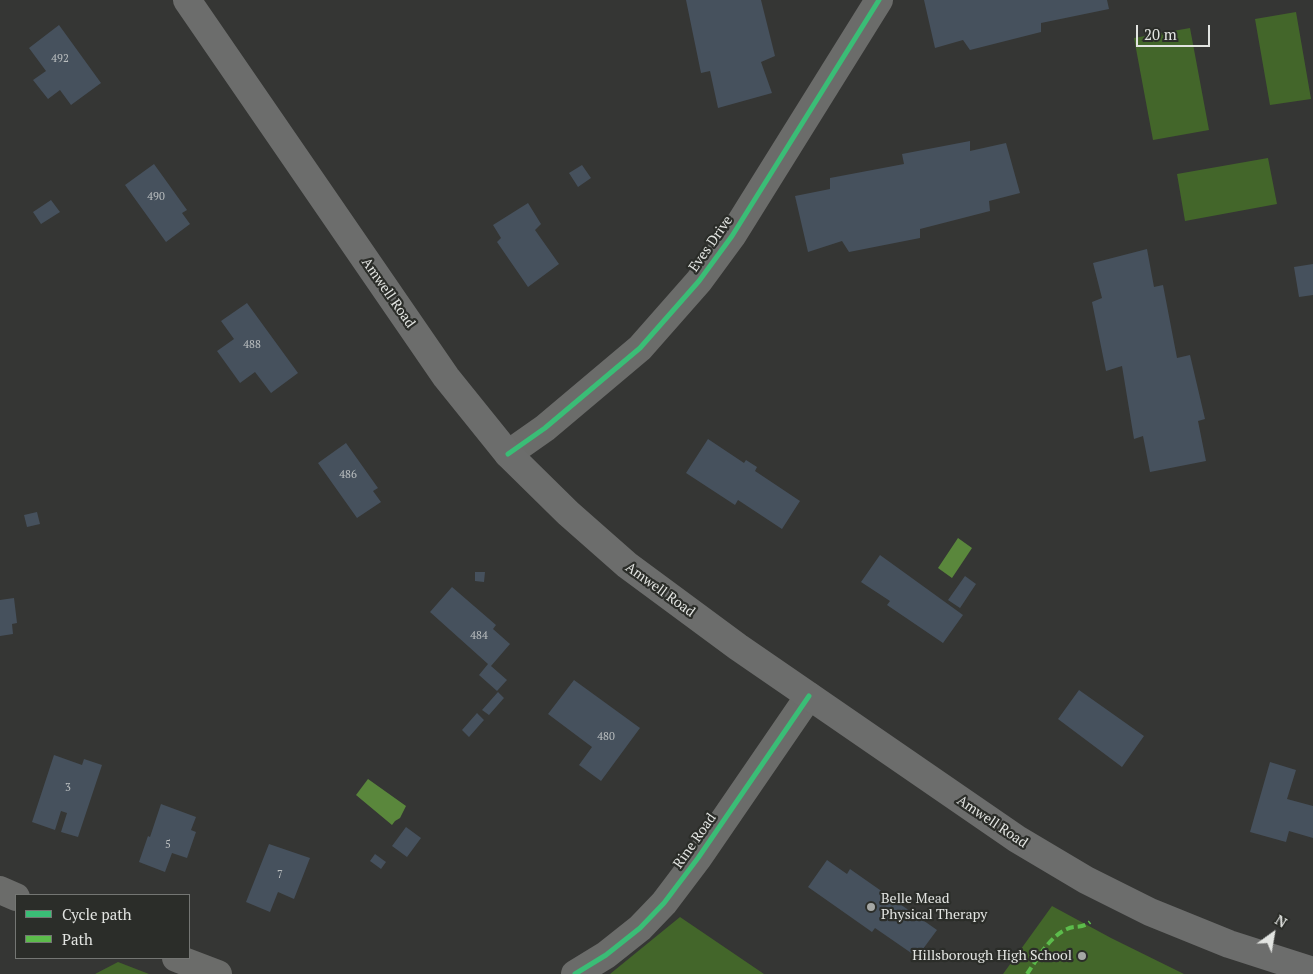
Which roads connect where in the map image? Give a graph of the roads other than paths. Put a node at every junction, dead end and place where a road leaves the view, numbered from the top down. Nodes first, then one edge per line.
1 (187, 0) edge
2 (879, 0) edge
3 (508, 454) junction
4 (809, 696) junction
5 (0, 890) edge
6 (15, 897) edge
7 (179, 959) edge
8 (1313, 971) edge
9 (218, 974) edge
10 (575, 974) edge

1 - 3 main road, Amwell Road
2 - 3 street, Eves Drive
3 - 4 main road, Amwell Road
4 - 8 main road, Amwell Road
4 - 10 street, Rine Road
5 - 6 street
7 - 9 street

